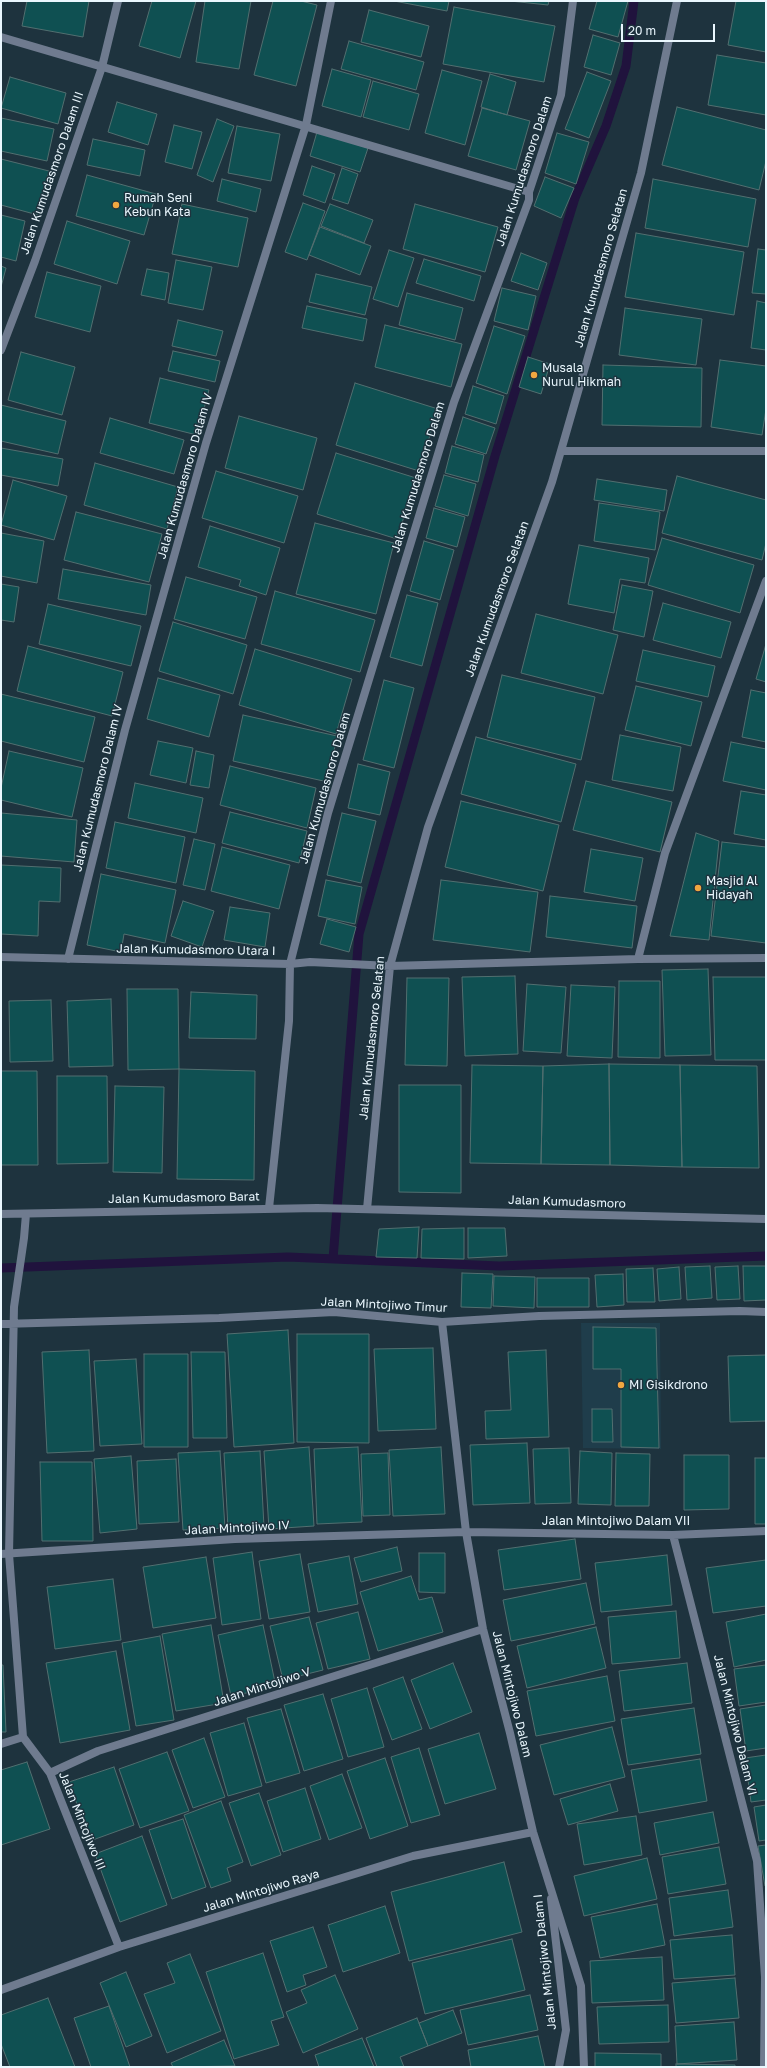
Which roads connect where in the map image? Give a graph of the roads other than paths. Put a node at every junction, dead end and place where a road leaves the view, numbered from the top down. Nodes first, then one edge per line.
1 (118, 1) edge
2 (331, 1) edge
3 (573, 1) edge
4 (677, 1) edge
5 (1, 37) edge
6 (102, 67) junction
7 (306, 125) junction
8 (529, 192) junction
9 (1, 350) edge
10 (561, 451) junction
11 (766, 451) edge
12 (766, 581) edge
13 (1, 957) edge
14 (766, 958) edge
15 (68, 959) junction
16 (638, 959) junction
17 (290, 964) junction
18 (390, 966) junction
19 (269, 1208) junction
20 (367, 1209) junction
21 (1, 1214) edge
22 (26, 1214) junction
23 (766, 1220) edge
24 (766, 1312) edge
25 (442, 1322) junction
26 (1, 1324) edge
27 (13, 1324) junction
28 (766, 1531) edge
29 (466, 1532) junction
30 (673, 1535) junction
31 (5, 1554) edge
32 (483, 1629) junction
33 (23, 1737) junction
34 (1, 1744) edge
35 (50, 1773) junction
36 (533, 1832) junction
37 (549, 1878) junction
38 (119, 1947) junction
39 (1, 1990) edge
40 (559, 2067) edge
41 (584, 2067) edge
42 (764, 2067) edge

1 - 6 street, Jalan Kumudasmoro Dalam III
2 - 7 street, Jalan Kumudasmoro Dalam IV
3 - 8 street, Jalan Kumudasmoro Dalam
4 - 10 street, Jalan Kumudasmoro Selatan
5 - 6 street
6 - 7 street
6 - 9 street, Jalan Kumudasmoro Dalam III
7 - 8 street
7 - 15 street, Jalan Kumudasmoro Dalam IV
8 - 17 street, Jalan Kumudasmoro Dalam
10 - 11 street
10 - 18 street, Jalan Kumudasmoro Selatan
12 - 16 street
13 - 15 street, Jalan Kumudasmoro Utara I
14 - 16 street, Jalan Kumudasmoro Utara I
15 - 17 street, Jalan Kumudasmoro Utara I
16 - 18 street, Jalan Kumudasmoro Utara I
17 - 18 street, Jalan Kumudasmoro Utara I
17 - 19 street, Jalan Kumudasmoro Dalam
18 - 20 street, Jalan Kumudasmoro Selatan
19 - 20 street, Jalan Kumudasmoro Barat
19 - 22 street, Jalan Kumudasmoro Barat
20 - 23 street, Jalan Kumudasmoro
21 - 22 street, Jalan Kumudasmoro Barat
22 - 27 street
24 - 25 street, Jalan Mintojiwo Timur
25 - 27 street, Jalan Mintojiwo Timur
25 - 29 street, Jalan Mintojiwo Dalam
26 - 27 street, Jalan Mintojiwo Timur
27 - 31 street
28 - 30 street, Jalan Mintojiwo Dalam VII
29 - 30 street, Jalan Mintojiwo Dalam VII
29 - 31 street, Jalan Mintojiwo IV
29 - 32 street, Jalan Mintojiwo Dalam
30 - 42 street, Jalan Mintojiwo Dalam VI
31 - 33 street
32 - 35 street, Jalan Mintojiwo V
32 - 36 street, Jalan Mintojiwo Dalam
33 - 34 street
33 - 35 street, Jalan Mintojiwo III
35 - 38 street, Jalan Mintojiwo III
36 - 37 street, Jalan Mintojiwo Dalam
36 - 38 street, Jalan Mintojiwo Raya
37 - 40 street, Jalan Mintojiwo Dalam I
37 - 41 street, Jalan Mintojiwo Dalam
38 - 39 street, Jalan Mintojiwo Raya

